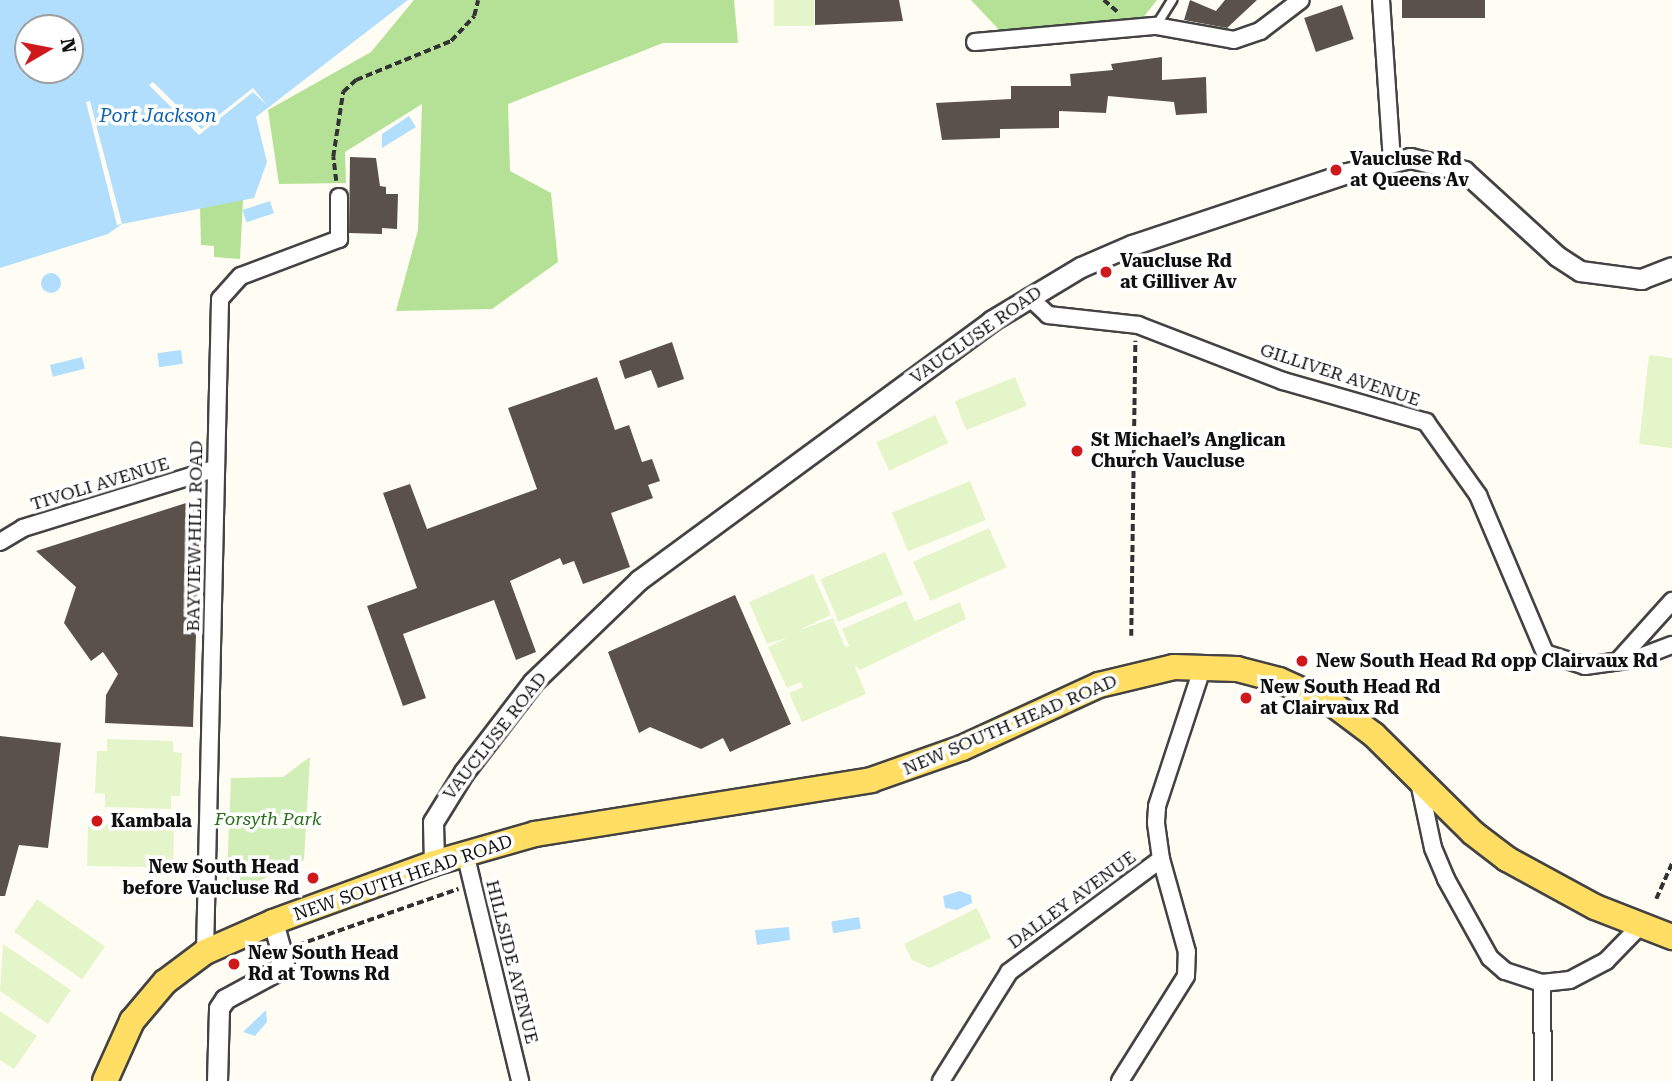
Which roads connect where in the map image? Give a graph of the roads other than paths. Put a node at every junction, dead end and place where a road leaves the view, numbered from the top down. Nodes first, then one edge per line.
1 (1172, 0) edge
2 (1301, 0) edge
3 (1381, 0) edge
4 (1156, 26) junction
5 (975, 42) dead end
6 (1392, 160) junction
7 (339, 197) road end
8 (1672, 267) edge
9 (1029, 297) junction
10 (214, 469) junction
11 (0, 542) edge
12 (1672, 601) edge
13 (1672, 645) edge
14 (1616, 662) junction
15 (1203, 666) junction
16 (1419, 780) junction
17 (466, 853) junction
18 (1161, 859) junction
19 (434, 863) junction
20 (273, 922) junction
21 (1642, 924) junction
22 (1672, 937) edge
23 (205, 952) junction
24 (1542, 984) junction
25 (105, 1081) edge
26 (217, 1081) edge
27 (520, 1081) edge
28 (941, 1081) edge
29 (1120, 1081) edge
30 (1543, 1081) edge

1 - 4 lane
2 - 4 street
3 - 6 street
4 - 5 street
6 - 8 street, VAUCLUSE ROAD
6 - 9 street, VAUCLUSE ROAD
7 - 10 street, BAYVIEW HILL ROAD
9 - 14 street, GILLIVER AVENUE
9 - 19 street, VAUCLUSE ROAD
10 - 11 street, TIVOLI AVENUE
10 - 23 street, BAYVIEW HILL ROAD
12 - 14 street
13 - 14 street, GILLIVER AVENUE
15 - 16 main road, NEW SOUTH HEAD ROAD
15 - 17 main road, NEW SOUTH HEAD ROAD
15 - 18 street
16 - 21 main road, NEW SOUTH HEAD ROAD
16 - 24 street
17 - 19 main road, NEW SOUTH HEAD ROAD
17 - 27 street, HILLSIDE AVENUE
18 - 28 street, DALLEY AVENUE
18 - 29 street
19 - 20 main road, NEW SOUTH HEAD ROAD
20 - 23 main road, NEW SOUTH HEAD ROAD
20 - 26 street
21 - 22 main road, NEW SOUTH HEAD ROAD
21 - 24 street
23 - 25 main road, NEW SOUTH HEAD ROAD
24 - 30 street

